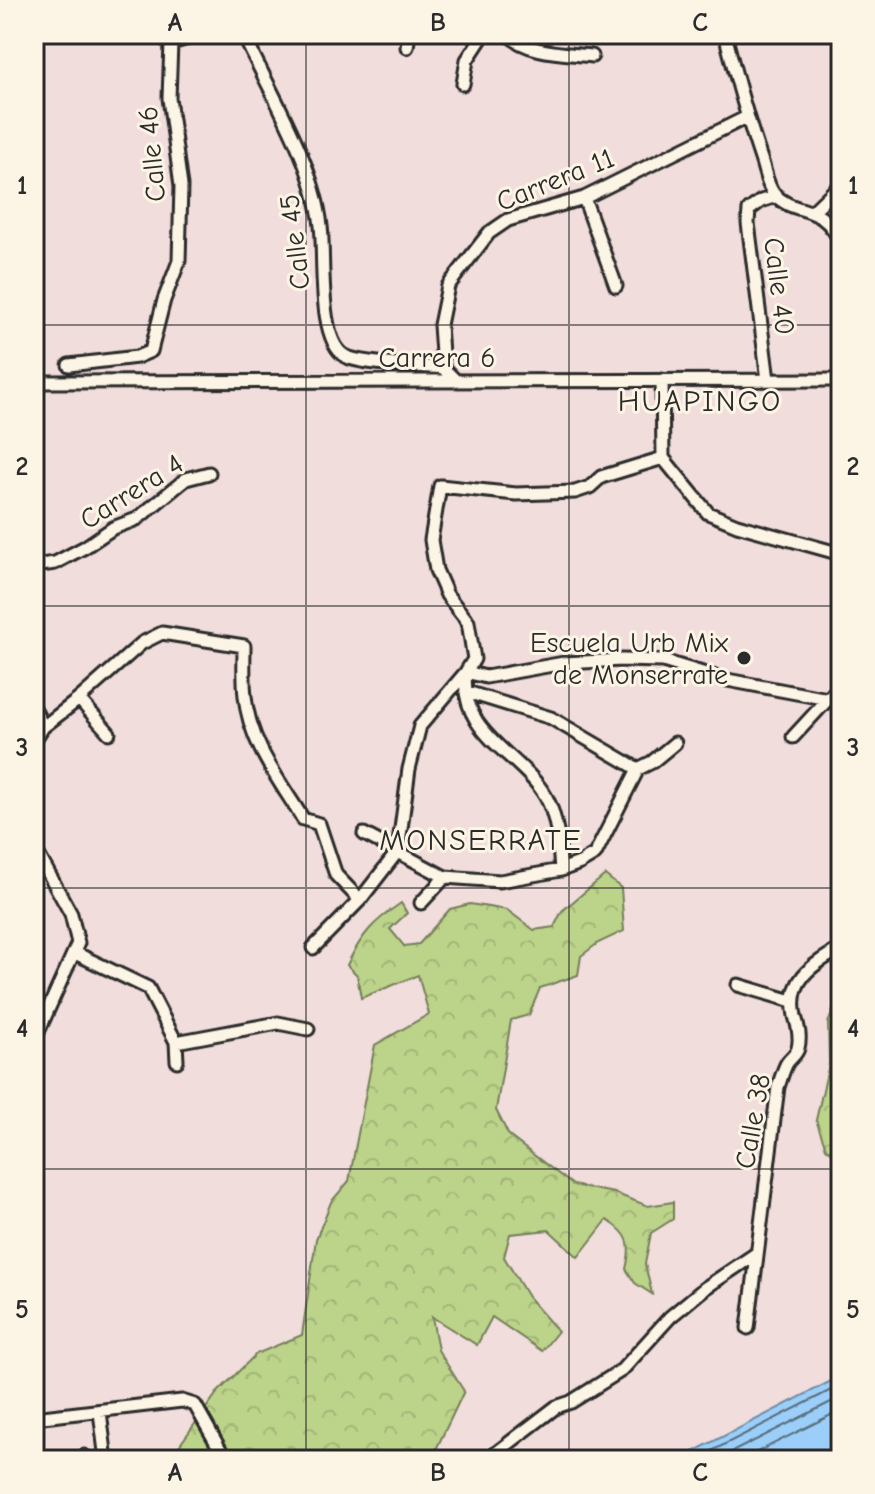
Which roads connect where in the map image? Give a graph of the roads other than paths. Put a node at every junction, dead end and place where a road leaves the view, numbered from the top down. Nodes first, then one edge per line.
1 (155, 34) edge
2 (202, 34) edge
3 (243, 34) edge
4 (409, 34) edge
5 (484, 34) edge
6 (508, 34) edge
7 (725, 34) edge
8 (171, 43) junction
9 (407, 47) dead end
10 (592, 56) dead end
11 (463, 84) dead end
12 (747, 117) junction
13 (841, 184) edge
14 (777, 196) junction
15 (584, 198) junction
16 (813, 211) junction
17 (841, 243) edge
18 (616, 286) dead end
19 (69, 365) dead end
20 (443, 368) junction
21 (662, 380) junction
22 (768, 380) junction
23 (841, 380) edge
24 (456, 381) junction
25 (34, 382) edge
26 (663, 458) junction
27 (209, 473) dead end
28 (841, 554) edge
29 (34, 566) edge
30 (466, 672) junction
31 (841, 685) edge
32 (467, 692) junction
33 (79, 699) junction
34 (828, 699) junction
35 (34, 708) edge
36 (43, 727) junction
37 (109, 733) dead end
38 (793, 737) dead end
39 (34, 741) edge
40 (675, 743) dead end
41 (638, 769) junction
42 (364, 834) dead end
43 (34, 847) edge
44 (398, 851) junction
45 (561, 870) junction
46 (445, 877) junction
47 (360, 900) junction
48 (421, 903) dead end
49 (313, 948) dead end
50 (841, 948) edge
51 (75, 953) junction
52 (738, 985) dead end
53 (792, 1001) junction
54 (308, 1029) dead end
55 (34, 1041) edge
56 (176, 1042) junction
57 (177, 1061) dead end
58 (757, 1253) junction
59 (748, 1328) dead end
60 (100, 1412) junction
61 (34, 1418) edge
62 (106, 1460) edge
63 (226, 1460) edge
64 (487, 1460) edge

1 - 8 street
2 - 8 street
3 - 20 street, Calle 45
4 - 9 street
5 - 11 street
6 - 10 street
7 - 12 street, Calle 40
8 - 19 street, Calle 46
12 - 14 street, Calle 40
12 - 15 street, Carrera 11
13 - 16 street
14 - 16 street
14 - 22 street, Calle 40
15 - 18 street
15 - 20 street, Carrera 11
16 - 17 street
20 - 24 street
21 - 22 street, Carrera 6
21 - 24 street, Carrera 6
21 - 26 street
22 - 23 street, Carrera 6
24 - 25 street, Carrera 6
26 - 28 street
26 - 30 street
27 - 29 street, Carrera 4
30 - 32 street
30 - 34 street
30 - 44 street
31 - 34 street
32 - 41 street
32 - 45 street
33 - 36 street
33 - 37 street
33 - 47 street
34 - 38 street
35 - 36 street
36 - 39 street
40 - 41 street
41 - 45 street
42 - 44 street
43 - 51 street
44 - 46 street
44 - 47 street
45 - 46 street
46 - 48 street
47 - 49 street
50 - 53 street
51 - 55 street
51 - 56 street
52 - 53 street
53 - 58 street, Calle 38
54 - 56 street
56 - 57 street
58 - 59 street, Calle 38
58 - 64 street
60 - 61 street
60 - 62 street
60 - 63 street

